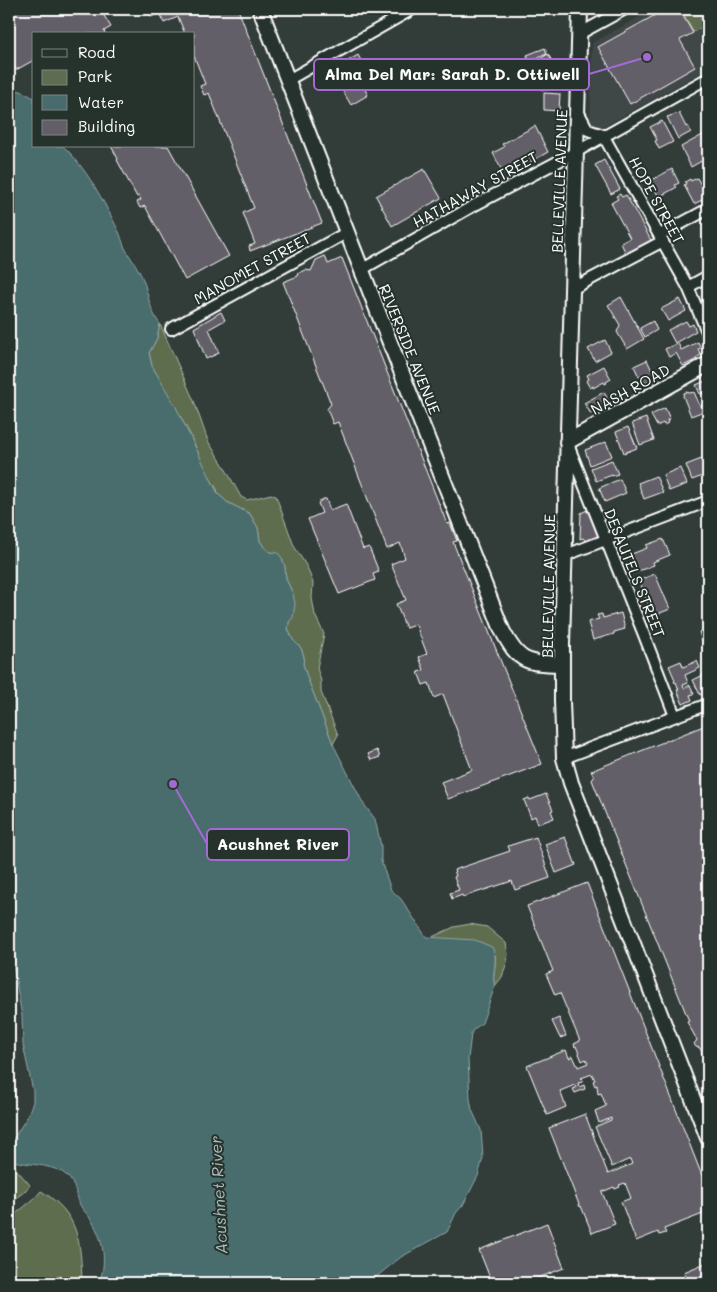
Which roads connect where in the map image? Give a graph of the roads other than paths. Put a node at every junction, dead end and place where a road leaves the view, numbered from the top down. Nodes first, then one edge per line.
1 (260, 9) edge
2 (413, 9) edge
3 (580, 9) edge
4 (626, 9) edge
5 (579, 34) junction
6 (708, 78) edge
7 (288, 80) junction
8 (578, 110) junction
9 (603, 135) junction
10 (576, 152) junction
11 (708, 209) edge
12 (346, 233) junction
13 (662, 238) junction
14 (361, 270) junction
15 (708, 276) edge
16 (688, 287) junction
17 (572, 289) junction
18 (171, 329) dead end
19 (708, 334) edge
20 (708, 364) edge
21 (567, 442) junction
22 (708, 501) edge
23 (606, 540) junction
24 (566, 555) junction
25 (562, 664) junction
26 (708, 704) edge
27 (675, 716) junction
28 (564, 758) junction
29 (708, 1138) edge

1 - 7 main road, RIVERSIDE AVENUE
2 - 7 street
3 - 5 main road, BELLEVILLE AVENUE
4 - 5 street
5 - 8 main road, BELLEVILLE AVENUE
6 - 9 street, HATHAWAY STREET
7 - 12 main road, RIVERSIDE AVENUE
8 - 9 street
8 - 10 main road, BELLEVILLE AVENUE
9 - 10 street, HATHAWAY STREET
9 - 13 street, HOPE STREET
10 - 14 street, HATHAWAY STREET
10 - 17 main road, BELLEVILLE AVENUE
11 - 13 street
12 - 14 main road, RIVERSIDE AVENUE
12 - 18 street, MANOMET STREET
13 - 16 street, HOPE STREET
13 - 17 street
14 - 25 main road, RIVERSIDE AVENUE
15 - 16 street
16 - 19 street, HOPE STREET
17 - 21 main road, BELLEVILLE AVENUE
20 - 21 main road, NASH ROAD
21 - 23 street, DESAUTELS STREET
21 - 24 main road, BELLEVILLE AVENUE
22 - 23 street
23 - 24 street
23 - 27 street, DESAUTELS STREET
24 - 25 main road, BELLEVILLE AVENUE
25 - 28 main road, BELLEVILLE AVENUE
26 - 27 street
27 - 28 street
28 - 29 main road, BELLEVILLE AVENUE

